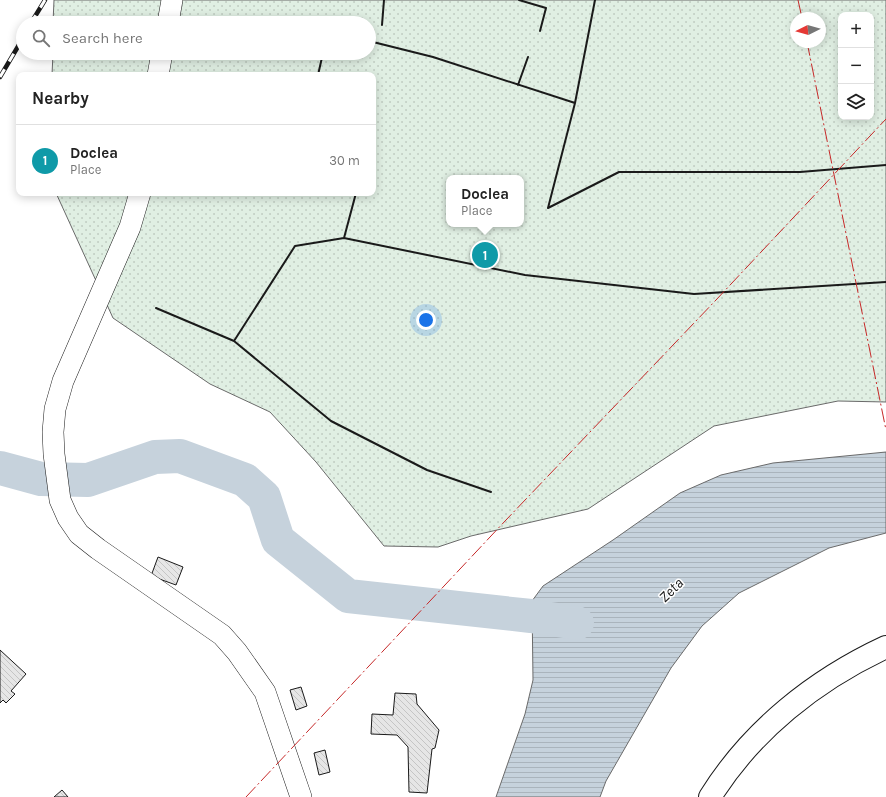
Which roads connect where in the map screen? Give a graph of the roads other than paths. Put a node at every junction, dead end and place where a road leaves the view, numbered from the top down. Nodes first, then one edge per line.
1 (172, 0) edge
2 (169, 16) edge
3 (161, 60) edge
4 (159, 72) edge
5 (139, 196) edge
6 (886, 648) edge
7 (301, 797) edge
8 (710, 797) edge

1 - 2 street
3 - 4 street
5 - 7 street
6 - 8 main road

